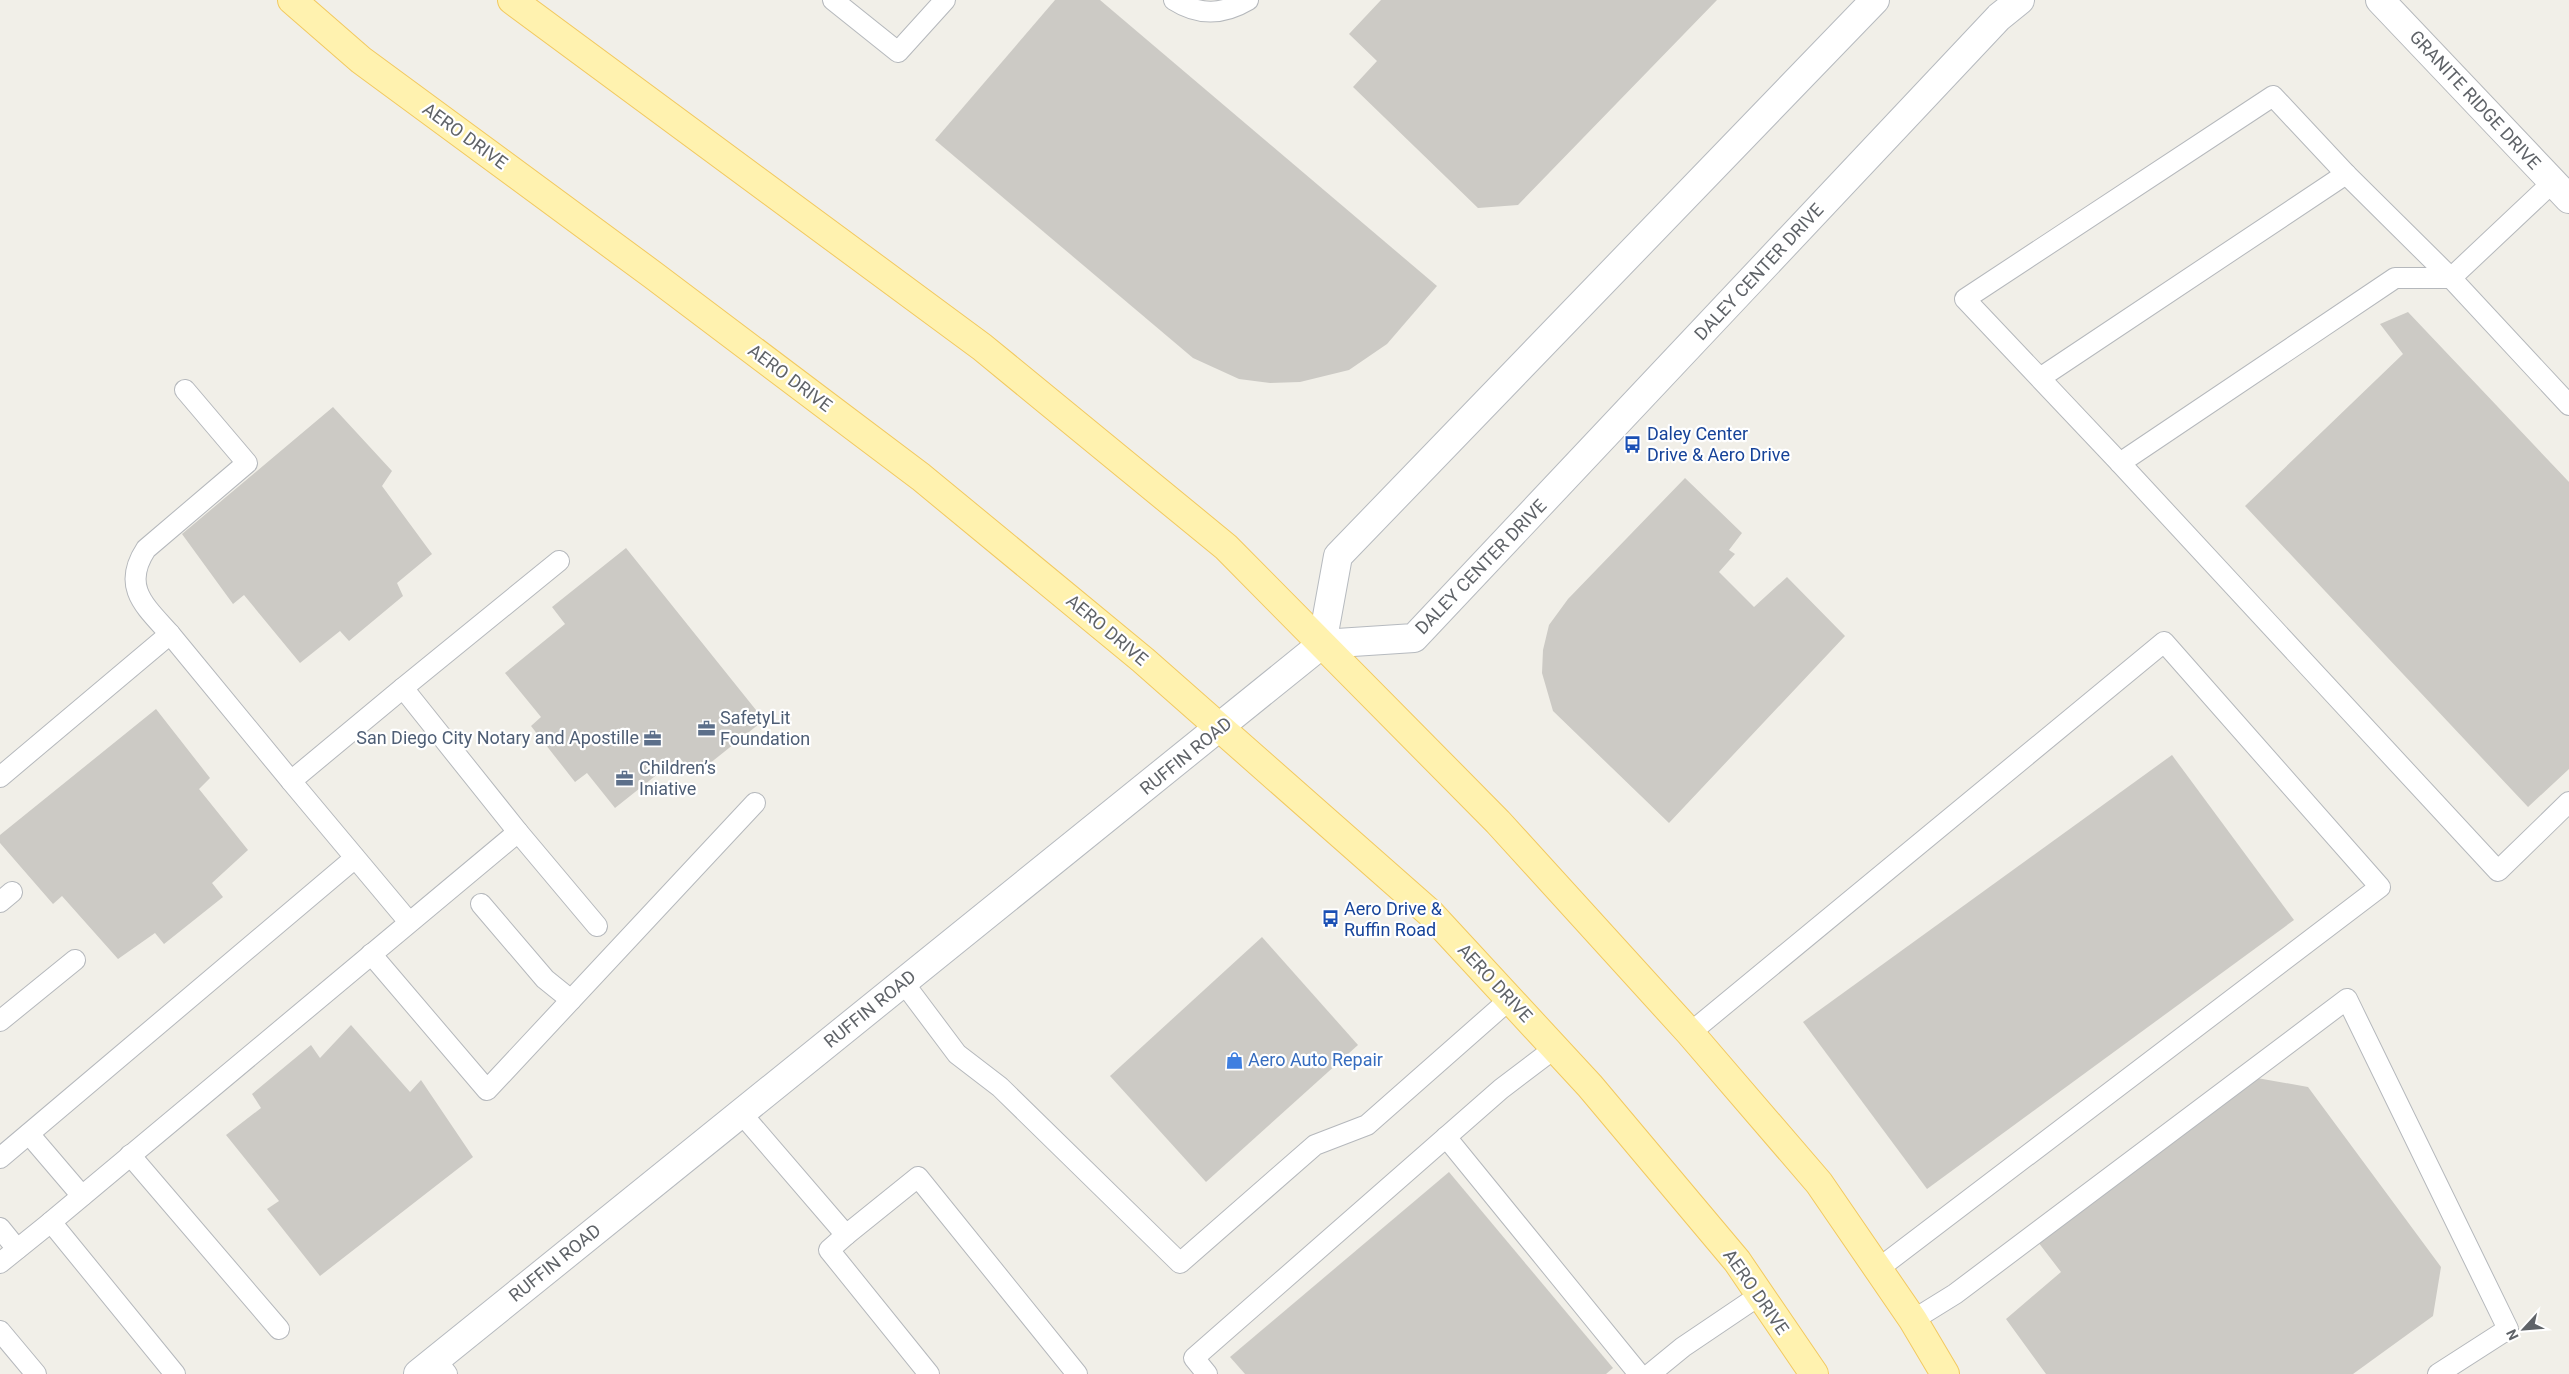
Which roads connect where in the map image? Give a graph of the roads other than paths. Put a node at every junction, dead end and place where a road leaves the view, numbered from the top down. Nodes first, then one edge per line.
1 (292, 0) edge
2 (512, 0) edge
3 (832, 0) edge
4 (945, 0) edge
5 (1174, 0) edge
6 (1248, 0) edge
7 (1875, 0) edge
8 (2020, 0) edge
9 (2380, 0) edge
10 (2346, 174) junction
11 (2561, 191) edge
12 (2451, 278) junction
13 (2040, 378) junction
14 (185, 390) dead end
15 (2569, 405) edge
16 (2120, 463) junction
17 (559, 561) dead end
18 (170, 634) junction
19 (1322, 644) junction
20 (403, 688) junction
21 (1221, 728) junction
22 (0, 776) edge
23 (291, 781) junction
24 (756, 802) dead end
25 (2569, 802) edge
26 (518, 832) junction
27 (356, 858) junction
28 (481, 904) dead end
29 (409, 922) junction
30 (596, 926) dead end
31 (371, 954) junction
32 (75, 960) dead end
33 (904, 982) junction
34 (1510, 999) junction
35 (571, 1000) junction
36 (0, 1021) edge
37 (1690, 1033) junction
38 (1555, 1048) junction
39 (741, 1113) junction
40 (29, 1134) junction
41 (1446, 1137) junction
42 (130, 1155) junction
43 (0, 1158) edge
44 (82, 1196) junction
45 (51, 1222) junction
46 (0, 1228) edge
47 (846, 1235) junction
48 (17, 1249) junction
49 (0, 1262) edge
50 (1878, 1270) junction
51 (1760, 1295) junction
52 (1912, 1320) junction
53 (279, 1329) dead end
54 (0, 1331) edge
55 (434, 1369) edge
56 (36, 1374) edge
57 (175, 1374) edge
58 (929, 1374) edge
59 (1077, 1374) edge
60 (1208, 1374) edge
61 (1639, 1374) edge
62 (1650, 1374) edge
63 (1814, 1374) edge
64 (1945, 1374) edge
65 (2438, 1374) edge

1 - 21 main road, AERO DRIVE
2 - 19 main road
3 - 4 lane
5 - 6 lane
7 - 19 main road
8 - 19 main road, DALEY CENTER DRIVE
9 - 11 main road, GRANITE RIDGE DRIVE
10 - 12 lane
10 - 13 lane
10 - 13 lane
11 - 12 lane
12 - 15 lane
12 - 16 lane
13 - 16 lane
14 - 18 lane
16 - 25 lane
17 - 20 lane
18 - 22 lane
18 - 23 lane
19 - 21 main road, RUFFIN ROAD
19 - 37 main road
20 - 23 lane
20 - 26 lane
21 - 33 main road, RUFFIN ROAD
21 - 34 main road, AERO DRIVE
23 - 27 lane
24 - 35 lane
26 - 29 lane
26 - 30 lane
27 - 29 lane
27 - 40 lane
28 - 35 lane
29 - 31 lane
31 - 35 lane
31 - 42 lane
32 - 36 lane
33 - 34 lane
33 - 39 main road, RUFFIN ROAD
34 - 38 main road, AERO DRIVE
37 - 50 main road
37 - 50 lane
38 - 41 lane
38 - 51 main road, AERO DRIVE
39 - 47 lane
39 - 55 main road, RUFFIN ROAD
40 - 43 lane
40 - 44 lane
41 - 60 lane
41 - 61 lane
42 - 44 lane
42 - 53 lane
44 - 45 lane
45 - 48 lane
45 - 57 lane
46 - 48 lane
47 - 58 lane
47 - 59 lane
48 - 49 lane
50 - 52 main road
51 - 62 lane
51 - 63 main road, AERO DRIVE
52 - 64 main road
52 - 65 lane
54 - 56 lane

